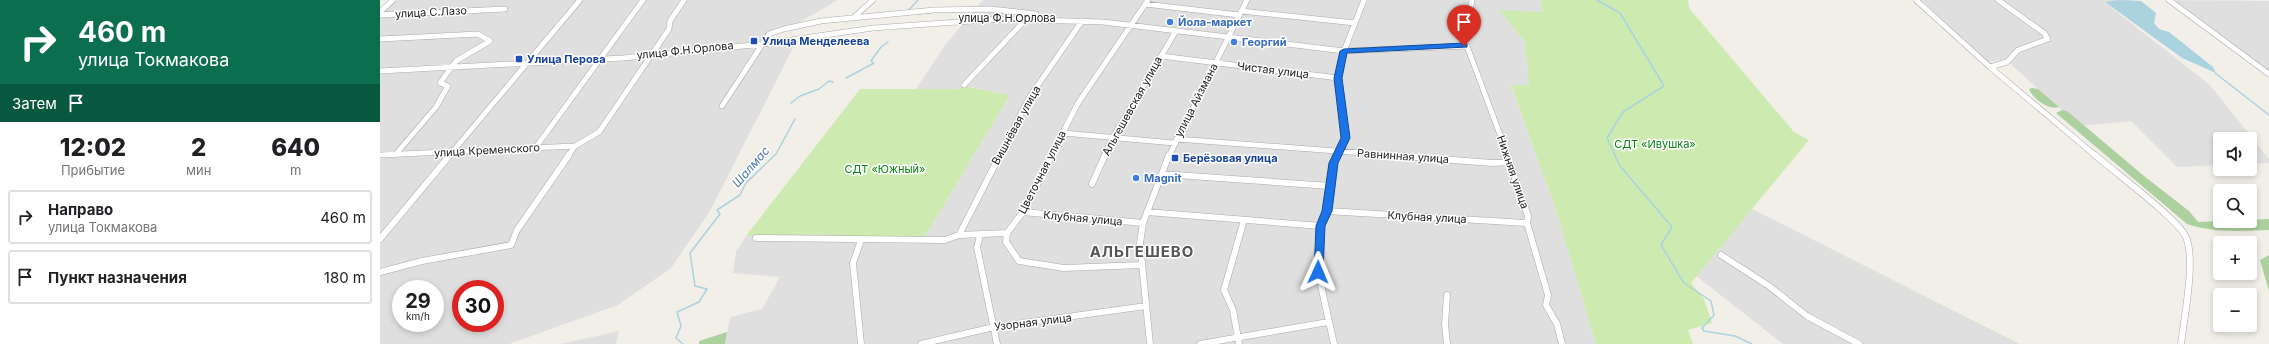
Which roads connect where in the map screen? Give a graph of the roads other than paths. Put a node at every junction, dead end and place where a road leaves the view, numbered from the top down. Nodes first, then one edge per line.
1 (393, 0) edge
2 (580, 0) edge
3 (643, 0) edge
4 (684, 0) edge
5 (873, 0) edge
6 (1247, 0) edge
7 (1356, 0) edge
8 (1364, 0) edge
9 (1472, 0) edge
10 (1916, 0) edge
11 (1998, 0) edge
12 (2169, 0) edge
13 (1146, 2) edge
14 (505, 9) dead end
15 (380, 13) edge
16 (1240, 13) junction
17 (1032, 17) junction
18 (854, 18) junction
19 (1082, 21) junction
20 (1355, 23) junction
21 (1131, 24) junction
22 (1176, 31) junction
23 (1229, 37) junction
24 (380, 39) edge
25 (764, 43) junction
26 (1465, 46) junction
27 (1344, 51) junction
28 (651, 55) junction
29 (1161, 56) junction
30 (599, 59) junction
31 (528, 62) junction
32 (1215, 63) junction
33 (452, 66) junction
34 (1990, 67) junction
35 (380, 70) edge
36 (2269, 74) edge
37 (1338, 78) junction
38 (964, 86) dead end
39 (722, 106) dead end
40 (1063, 133) junction
41 (1113, 137) junction
42 (1175, 141) junction
43 (575, 146) junction
44 (536, 147) junction
45 (454, 151) junction
46 (1339, 151) junction
47 (380, 155) edge
48 (395, 155) junction
49 (1510, 162) junction
50 (1162, 174) junction
51 (1092, 184) dead end
52 (1330, 186) junction
53 (1327, 211) junction
54 (1023, 212) junction
55 (1147, 212) junction
56 (1244, 220) junction
57 (1143, 223) junction
58 (1527, 223) junction
59 (1321, 226) junction
60 (1008, 233) junction
61 (959, 235) junction
62 (980, 236) junction
63 (756, 238) dead end
64 (380, 239) edge
65 (861, 240) junction
66 (1721, 255) dead end
67 (1142, 264) junction
68 (380, 272) edge
69 (1447, 295) dead end
70 (1146, 306) junction
71 (1328, 322) junction
72 (994, 327) junction
73 (1239, 341) edge
74 (861, 344) edge
75 (921, 344) edge
76 (997, 344) edge
77 (1150, 344) edge
78 (1200, 344) edge
79 (1334, 344) edge
80 (1448, 344) edge
81 (1562, 344) edge
82 (1859, 344) edge
83 (2181, 344) edge

1 - 15 street
2 - 31 street
3 - 30 street
4 - 28 street, улица Кременского
5 - 18 street
6 - 16 street, улица Айзмана
7 - 8 street
8 - 20 street
9 - 26 street
10 - 34 street
11 - 34 street
12 - 36 street
13 - 16 street
13 - 21 street, Цветочная улица
14 - 15 street, улица С.Лазо
16 - 20 street
16 - 23 street, улица Айзмана
17 - 18 street
17 - 19 street, улица Ф.Н.Орлова
17 - 21 street, улица Ф.Н.Орлова
17 - 25 street, улица Ф.Н.Орлова
17 - 38 street
18 - 25 street
19 - 21 street, улица Ф.Н.Орлова
19 - 61 street, Вишнёвая улица
20 - 27 street
21 - 22 street, улица Ф.Н.Орлова
21 - 23 street, улица Ф.Н.Орлова
21 - 40 street, Цветочная улица
22 - 23 street, улица Ф.Н.Орлова
22 - 29 street, Альгешевская улица
23 - 27 street
23 - 32 street, улица Айзмана
24 - 33 street
25 - 28 street, улица Ф.Н.Орлова
25 - 39 street
26 - 27 street
26 - 49 street, Нижняя улица
27 - 37 street
28 - 30 street, улица Ф.Н.Орлова
28 - 43 street, улица Кременского
29 - 32 street, Чистая улица
29 - 41 street, Альгешевская улица
30 - 31 street, улица Ф.Н.Орлова
30 - 44 street
31 - 33 street, улица Ф.Н.Орлова
31 - 45 street
32 - 37 street, Чистая улица
32 - 42 street, улица Айзмана
33 - 35 street, улица Ф.Н.Орлова
33 - 48 street
34 - 83 street
37 - 46 street
40 - 41 street, Равнинная улица
40 - 54 street, Цветочная улица
41 - 42 street, Равнинная улица
41 - 51 street, Альгешевская улица
42 - 46 street, Равнинная улица
42 - 50 street, улица Айзмана
43 - 44 street, улица Кременского
43 - 68 street
44 - 45 street, улица Кременского
45 - 48 street, улица Кременского
45 - 64 street
46 - 49 street, Равнинная улица
46 - 52 street
47 - 48 street, улица Кременского
49 - 58 street, Нижняя улица
50 - 52 street
50 - 55 street, улица Айзмана
52 - 53 street
53 - 58 street, Клубная улица
53 - 59 street
54 - 57 street, Клубная улица
54 - 60 street, Цветочная улица
55 - 56 street
55 - 57 street, улица Айзмана
56 - 59 street
56 - 73 street
57 - 67 street, улица Айзмана
58 - 81 street, Нижняя улица
59 - 71 street
60 - 62 street
60 - 67 street
61 - 62 street
61 - 65 street
62 - 72 street
63 - 65 street
65 - 74 street
66 - 82 street
67 - 70 street, улица Айзмана
69 - 80 street
70 - 72 street, Узорная улица
70 - 77 street, улица Айзмана
71 - 73 street
71 - 79 street
72 - 75 street, Узорная улица
72 - 76 street
73 - 78 street

